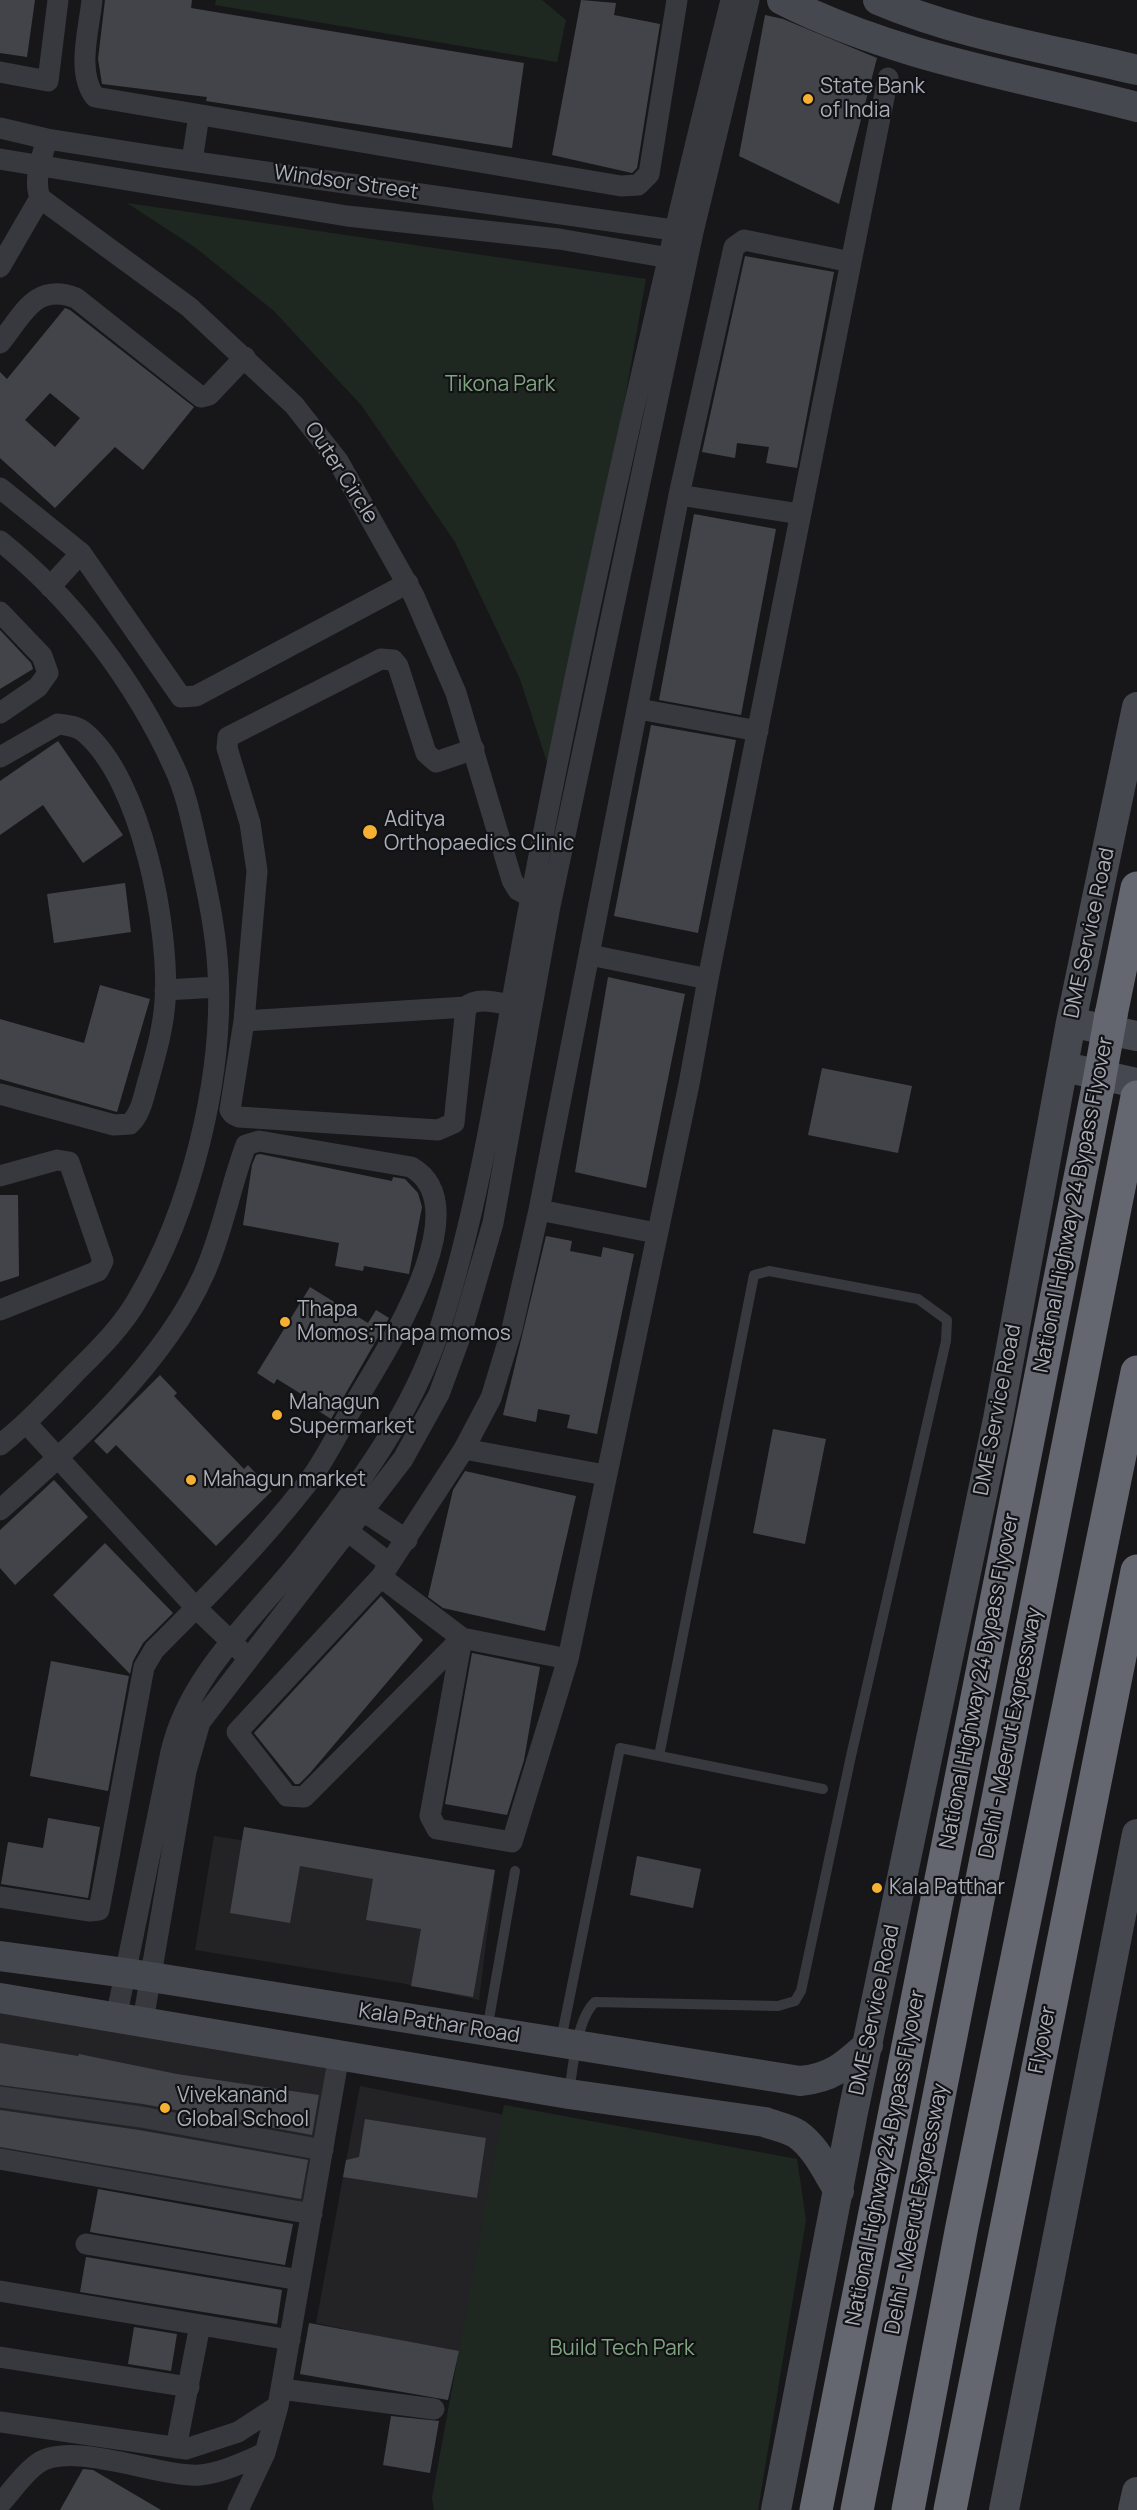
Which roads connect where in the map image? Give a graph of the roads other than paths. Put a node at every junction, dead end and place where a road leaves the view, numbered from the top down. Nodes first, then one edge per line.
1 (58, 0) edge
2 (92, 0) edge
3 (677, 0) edge
4 (731, 0) edge
5 (749, 0) edge
6 (782, 0) edge
7 (879, 0) edge
8 (1137, 70) edge
9 (0, 72) edge
10 (888, 78) dead end
11 (1137, 107) edge
12 (199, 115) junction
13 (0, 128) edge
14 (47, 139) junction
15 (0, 159) edge
16 (192, 161) junction
17 (39, 167) junction
18 (40, 198) junction
19 (683, 231) junction
20 (677, 259) junction
21 (851, 262) junction
22 (0, 265) edge
23 (0, 343) edge
24 (245, 357) junction
25 (0, 488) edge
26 (679, 495) junction
27 (800, 514) junction
28 (0, 542) edge
29 (81, 553) junction
30 (598, 579) junction
31 (408, 583) junction
32 (619, 583) junction
33 (50, 587) junction
34 (0, 612) edge
35 (1137, 707) edge
36 (639, 709) junction
37 (0, 712) edge
38 (758, 731) junction
39 (474, 749) junction
40 (0, 757) edge
41 (1135, 899) edge
42 (540, 902) junction
43 (590, 955) junction
44 (708, 978) junction
45 (218, 987) junction
46 (165, 990) junction
47 (512, 1005) junction
48 (466, 1007) junction
49 (243, 1021) junction
50 (1071, 1022) junction
51 (1137, 1036) edge
52 (1063, 1067) junction
53 (1137, 1083) edge
54 (0, 1094) edge
55 (1137, 1097) edge
56 (0, 1176) edge
57 (539, 1210) junction
58 (656, 1233) junction
59 (0, 1310) edge
60 (1137, 1372) edge
61 (26, 1424) junction
62 (0, 1445) edge
63 (464, 1449) junction
64 (58, 1458) junction
65 (605, 1475) junction
66 (346, 1500) junction
67 (0, 1510) edge
68 (364, 1512) junction
69 (341, 1526) junction
70 (406, 1540) junction
71 (385, 1570) junction
72 (1137, 1571) edge
73 (196, 1608) junction
74 (462, 1638) junction
75 (231, 1643) junction
76 (248, 1657) junction
77 (568, 1659) junction
78 (659, 1756) junction
79 (823, 1790) dead end
80 (1137, 1834) edge
81 (515, 1871) dead end
82 (0, 1897) edge
83 (0, 1956) edge
84 (139, 1975) junction
85 (0, 1998) edge
86 (129, 2020) junction
87 (487, 2031) junction
88 (569, 2045) junction
89 (868, 2045) junction
90 (339, 2055) junction
91 (569, 2094) junction
92 (0, 2097) edge
93 (323, 2150) junction
94 (1, 2165) edge
95 (839, 2191) junction
96 (312, 2214) junction
97 (86, 2244) dead end
98 (300, 2280) junction
99 (0, 2291) edge
100 (200, 2325) junction
101 (290, 2340) junction
102 (0, 2357) edge
103 (189, 2387) junction
104 (280, 2397) junction
105 (435, 2409) dead end
106 (0, 2422) edge
107 (176, 2448) junction
108 (264, 2453) junction
109 (1137, 2492) edge
110 (0, 2504) edge
111 (238, 2510) edge
112 (776, 2510) edge
113 (816, 2510) edge
114 (857, 2510) edge
115 (908, 2510) edge
116 (950, 2510) edge
117 (1004, 2510) edge
118 (1133, 2510) edge

1 - 9 street
2 - 12 street
3 - 12 street
4 - 19 street
5 - 19 street
6 - 11 street
7 - 8 street
10 - 21 street
12 - 16 street
13 - 14 street, Windsor Street
14 - 16 street, Windsor Street
14 - 17 street
15 - 17 street, Windsor Street
16 - 19 street, Windsor Street
17 - 18 street
17 - 20 street, Windsor Street
18 - 22 street
18 - 24 street, Outer Circle
19 - 20 street
20 - 30 street
20 - 32 street
21 - 26 street
21 - 27 street
23 - 24 street
24 - 31 street, Outer Circle
25 - 29 street
26 - 27 street
26 - 36 street
27 - 38 street
28 - 33 street
29 - 31 street
29 - 33 street
30 - 32 street
30 - 42 street
31 - 39 street, Outer Circle
32 - 42 street
33 - 45 street
34 - 37 street
35 - 50 street, DME Service Road
36 - 38 street
36 - 43 street
38 - 44 street
39 - 42 street, Outer Circle
39 - 49 street
40 - 46 street
41 - 113 highway, National Highway 24 Bypass Flyover, bridge
42 - 47 street
42 - 68 street
43 - 44 street
43 - 57 street
44 - 58 street
45 - 46 street
45 - 61 street
46 - 54 street
47 - 48 street
47 - 66 street
48 - 49 street
48 - 49 street
50 - 51 street
50 - 52 street, DME Service Road
52 - 53 street
52 - 89 street, DME Service Road
55 - 114 highway, Delhi - Meerut Expressway
56 - 59 street
57 - 58 street
57 - 63 street
58 - 65 street
60 - 115 highway
61 - 62 street
61 - 64 street
63 - 65 street
63 - 70 street
64 - 67 street
64 - 73 street
64 - 73 street
65 - 77 street
66 - 68 street
66 - 69 street
68 - 69 street
68 - 70 street
69 - 71 street
69 - 75 street
69 - 76 street
70 - 71 street
71 - 74 street
71 - 74 street
72 - 116 highway, Flyover
73 - 75 street
73 - 82 street
74 - 77 street
74 - 77 street
75 - 76 street
75 - 84 street
76 - 84 street
78 - 79 lane
78 - 88 lane
78 - 88 lane
80 - 117 street
81 - 87 lane
83 - 84 street, Kala Pathar Road
84 - 86 street
84 - 87 street, Kala Pathar Road
85 - 86 street
86 - 90 street
87 - 88 street, Kala Pathar Road
88 - 89 street, Kala Pathar Road
88 - 91 lane
89 - 95 street, DME Service Road
90 - 91 street
90 - 93 street
91 - 95 street
92 - 93 street
93 - 96 street
94 - 96 street
95 - 112 street, DME Service Road
96 - 98 street
97 - 98 street
98 - 101 street
99 - 100 street
100 - 101 street
100 - 103 street
101 - 104 street
102 - 103 street
103 - 107 street
104 - 105 street
104 - 107 street
104 - 108 street
106 - 107 street
108 - 110 street
108 - 111 street
109 - 118 street

